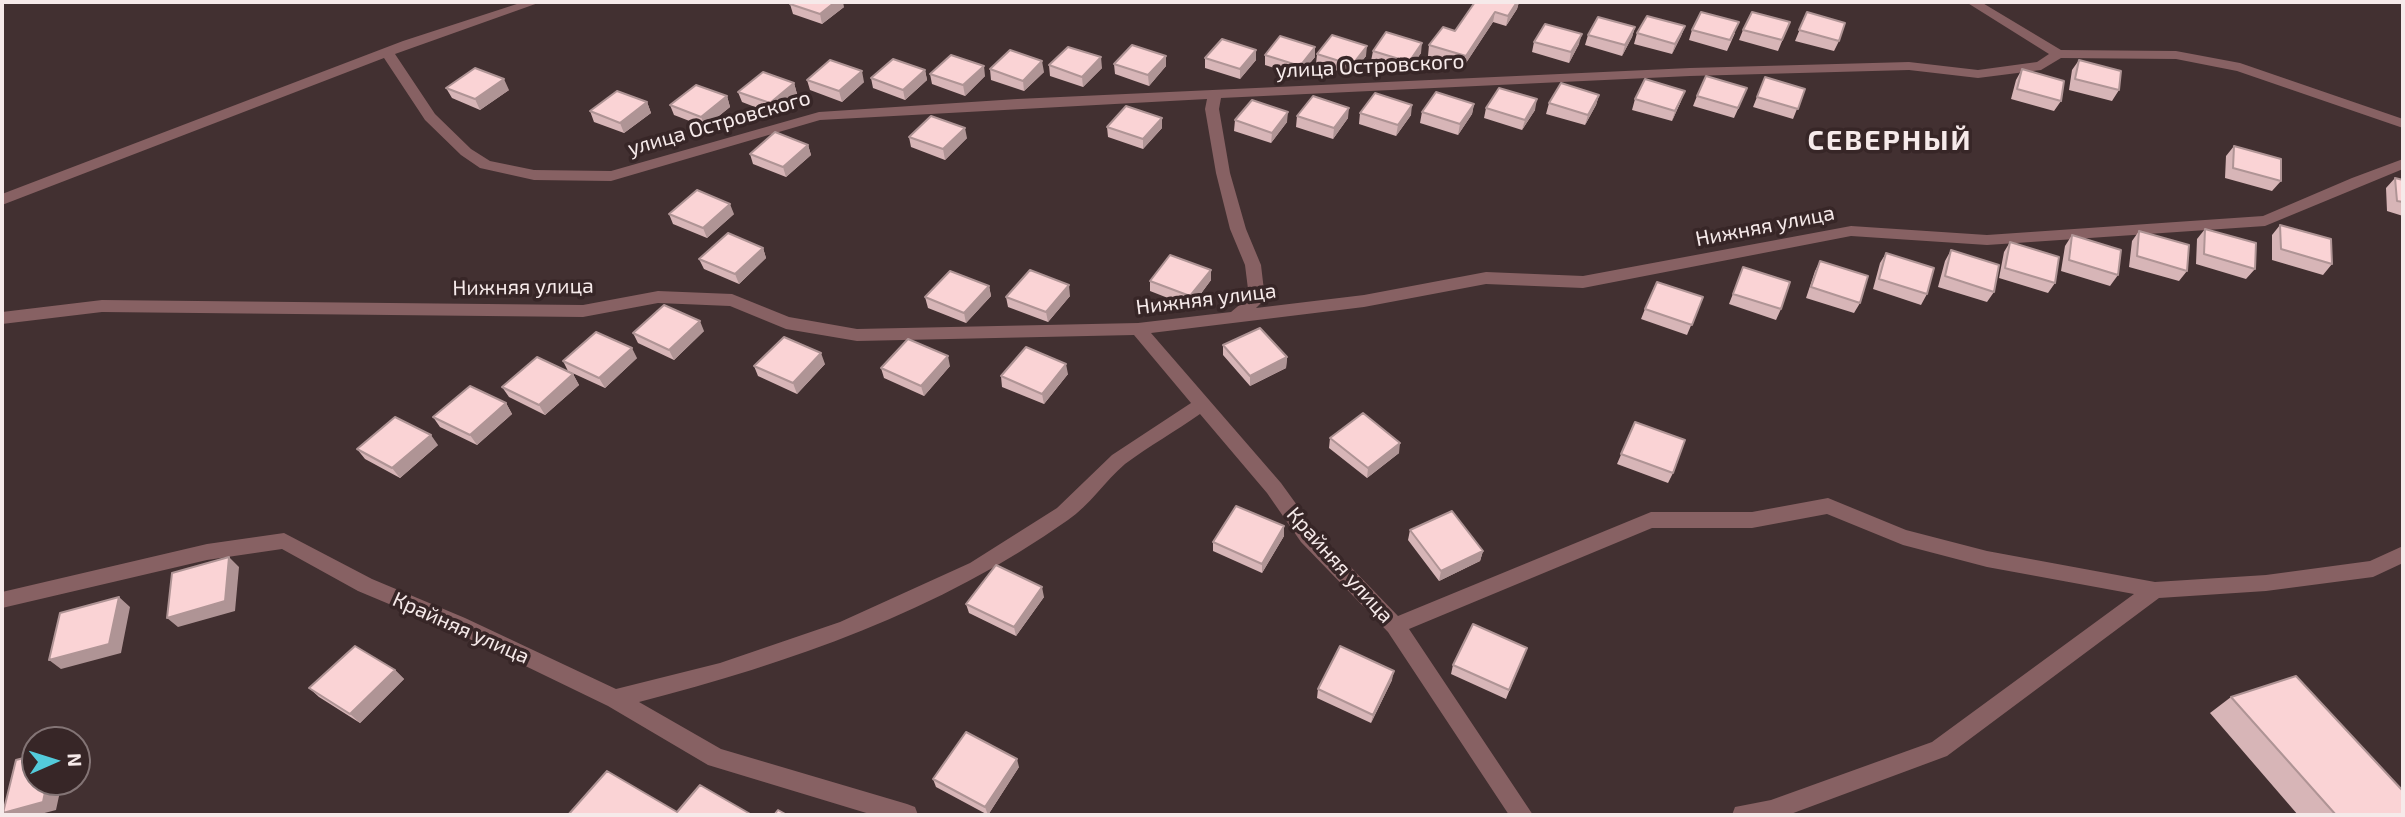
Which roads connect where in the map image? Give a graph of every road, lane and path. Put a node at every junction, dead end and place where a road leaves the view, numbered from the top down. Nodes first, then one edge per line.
1 (535, 2) edge
2 (1972, 2) edge
3 (387, 52) junction
4 (2058, 54) junction
5 (1214, 96) junction
6 (2403, 124) edge
7 (2403, 164) edge
8 (2, 200) edge
9 (2, 317) edge
10 (1235, 317) junction
11 (1138, 329) junction
12 (1202, 404) junction
13 (2403, 554) edge
14 (2155, 590) junction
15 (2, 600) edge
16 (1395, 626) junction
17 (615, 699) junction
18 (907, 815) edge
19 (1524, 815) edge
20 (1743, 815) edge

1 - 3 street
2 - 4 street
3 - 5 street, улица Островского
3 - 8 street
4 - 5 street, улица Островского
4 - 6 street, улица Островского
5 - 10 street
7 - 10 street, Нижняя улица
9 - 11 street, Нижняя улица
10 - 11 street, Нижняя улица
11 - 12 street, Крайняя улица
12 - 16 street, Крайняя улица
12 - 17 street
13 - 14 street
14 - 16 street
14 - 20 street
15 - 17 street, Крайняя улица
16 - 19 street, Крайняя улица
17 - 18 street, Крайняя улица

